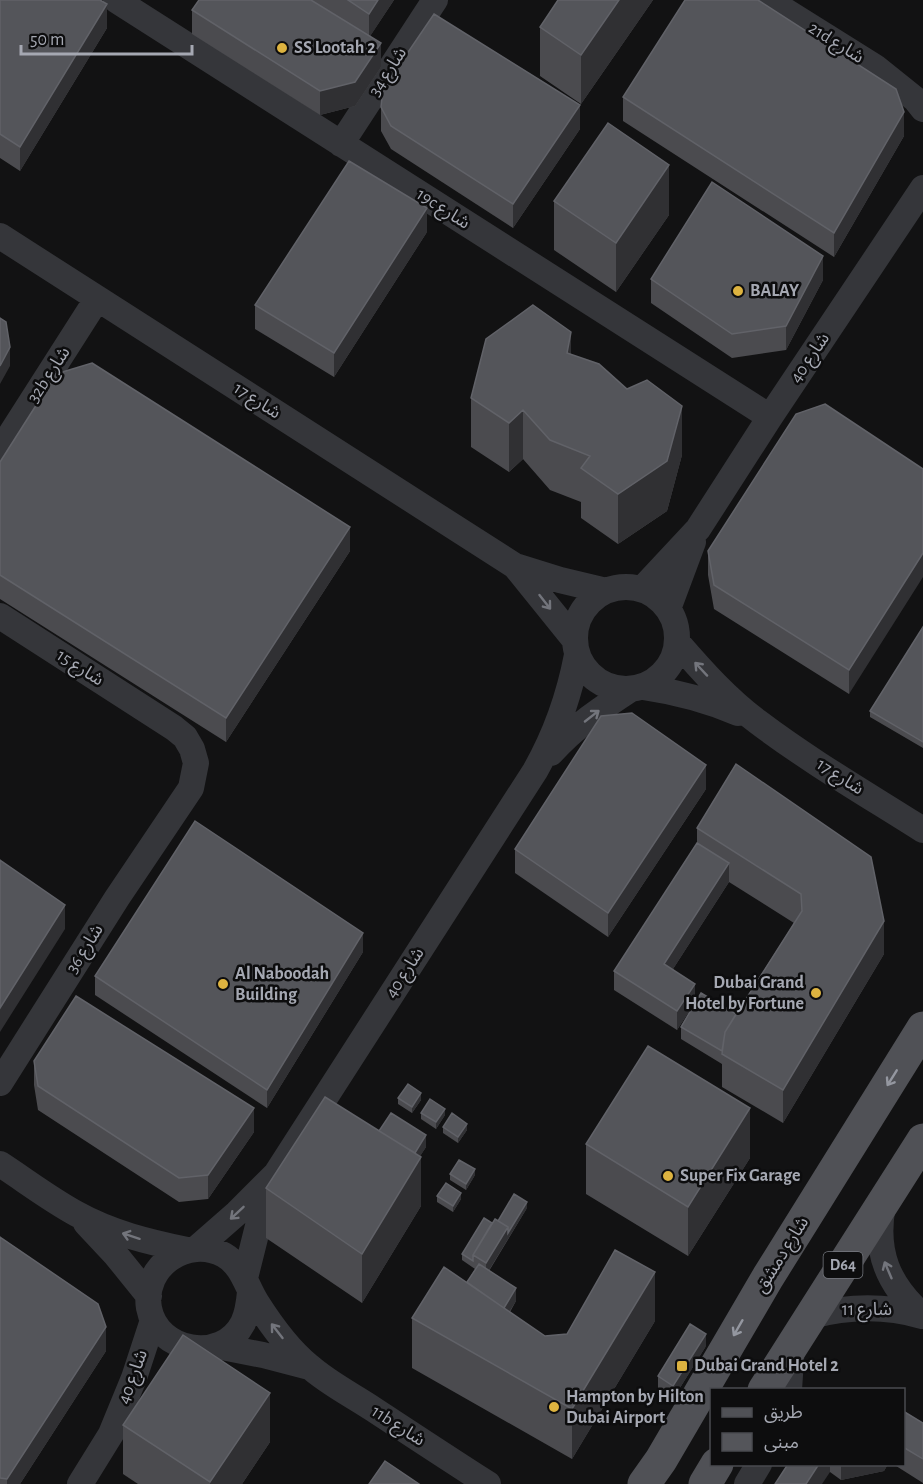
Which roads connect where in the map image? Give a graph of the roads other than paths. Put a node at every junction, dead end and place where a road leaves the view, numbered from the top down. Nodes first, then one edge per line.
1 (116, 0) edge
2 (435, 0) edge
3 (768, 0) edge
4 (875, 67) junction
5 (923, 90) edge
6 (923, 109) edge
7 (341, 144) junction
8 (923, 188) edge
9 (0, 236) edge
10 (97, 299) junction
11 (770, 417) junction
12 (0, 451) edge
13 (698, 529) junction
14 (515, 566) junction
15 (642, 589) junction
16 (606, 591) junction
17 (668, 609) junction
18 (0, 616) edge
19 (677, 642) junction
20 (575, 647) junction
21 (637, 688) junction
22 (758, 722) junction
23 (535, 771) junction
24 (171, 816) joint
25 (923, 830) edge
26 (923, 1028) edge
27 (0, 1083) edge
28 (923, 1140) edge
29 (0, 1164) edge
30 (914, 1166) edge
31 (276, 1174) junction
32 (885, 1199) junction
33 (78, 1214) junction
34 (192, 1249) junction
35 (248, 1285) junction
36 (151, 1308) junction
37 (811, 1316) junction
38 (923, 1316) edge
39 (792, 1344) junction
40 (209, 1347) junction
41 (309, 1367) junction
42 (177, 1369) edge
43 (765, 1388) edge
44 (789, 1388) edge
45 (154, 1390) edge
46 (111, 1434) junction
47 (716, 1466) edge
48 (758, 1466) edge
49 (80, 1484) edge
50 (488, 1484) edge
51 (644, 1484) edge
52 (705, 1484) edge
53 (747, 1484) edge

1 - 7 street, 19c شارع
2 - 7 street, شارع 34
3 - 4 street, 21d شارع
4 - 5 street, 21d شارع
4 - 6 street, 21d شارع
7 - 11 street, 19c شارع
8 - 11 street, شارع 40
9 - 10 street, شارع 17
10 - 12 street, 32b شارع
10 - 14 street, شارع 17
11 - 13 street, شارع 40
13 - 15 street, شارع 40
13 - 17 street, شارع 40
14 - 16 street, شارع 17
14 -> 20 street, شارع 17
15 - 16 street
15 - 17 street
16 - 20 street
17 - 19 street
18 - 24 street, شارع 15
19 - 21 street
22 -> 19 street, شارع 17
20 - 21 street
20 - 23 street, شارع 40
21 - 22 street, شارع 17
23 -> 21 street, شارع 40
22 - 25 street, شارع 17
23 - 31 street, شارع 40
24 - 27 street, شارع 36
26 -> 51 main road, شارع دمشق
28 - 30 main road, D64
29 - 33 street
30 - 32 main road, D64
31 -> 34 street, شارع 40
31 - 35 street, شارع 40
32 - 37 main road, D64
38 -> 32 street, شارع 11
34 -> 33 street
33 - 36 street
34 - 35 street
34 - 36 street
35 - 40 street
41 -> 35 street, 11b شارع
36 - 40 street
36 - 46 street, شارع 40
37 - 38 street, شارع 11
37 - 39 main road, D64
39 - 43 main road, D64
39 - 44 street
40 - 41 street, 11b شارع
40 - 42 street
41 - 50 street, 11b شارع
45 - 46 street, شارع 40
46 - 49 street, شارع 40
47 - 52 main road
48 - 53 street

